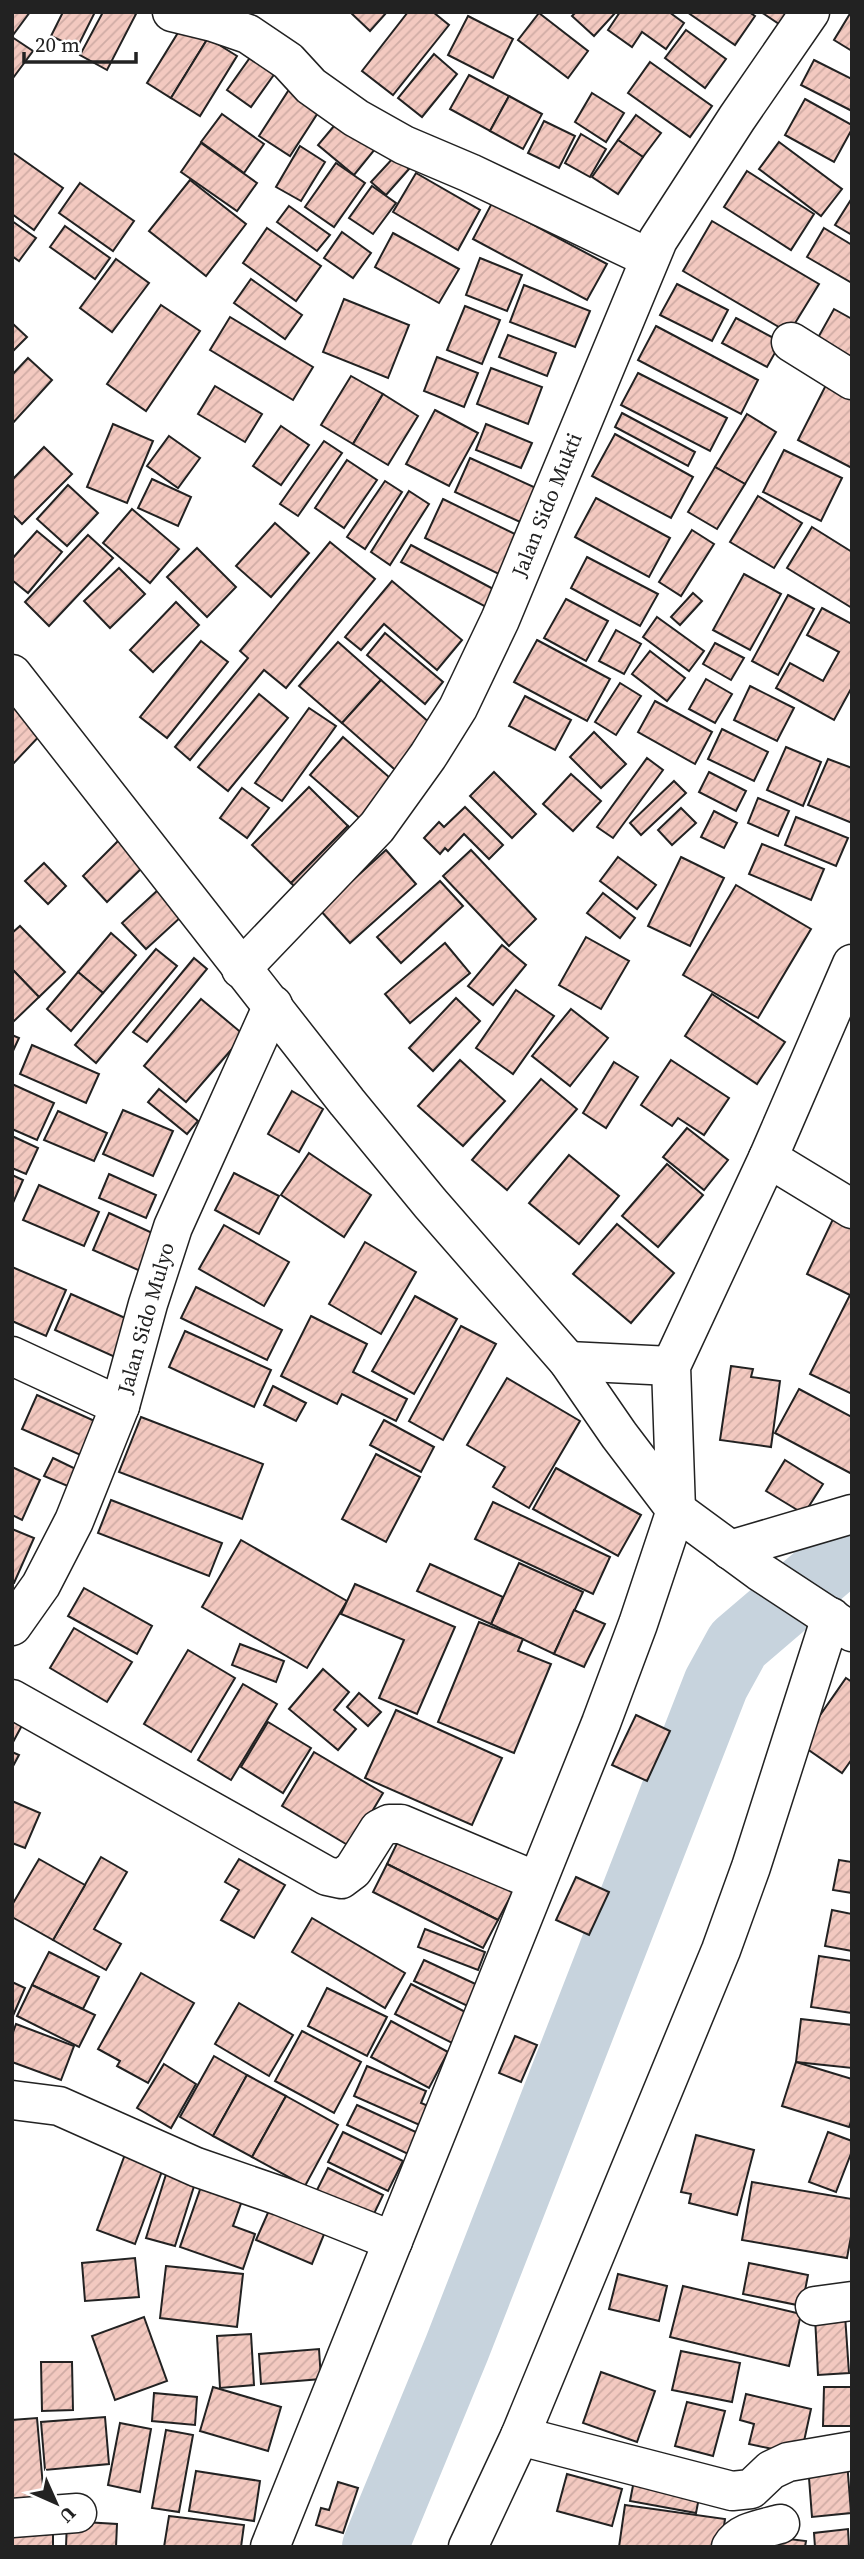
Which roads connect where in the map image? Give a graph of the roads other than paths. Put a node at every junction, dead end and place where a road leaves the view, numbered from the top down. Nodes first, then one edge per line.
1 (172, 12) edge
2 (810, 12) edge
3 (649, 258) junction
4 (791, 342) dead end
5 (852, 380) edge
6 (12, 674) edge
7 (852, 964) edge
8 (242, 969) junction
9 (273, 1005) junction
10 (768, 1158) junction
11 (852, 1209) edge
12 (12, 1356) edge
13 (568, 1361) junction
14 (671, 1366) junction
15 (120, 1406) junction
16 (676, 1510) junction
17 (852, 1514) edge
18 (730, 1550) junction
19 (833, 1619) edge
20 (12, 1626) edge
21 (12, 1699) edge
22 (536, 1881) junction
23 (12, 2100) edge
24 (393, 2241) junction
25 (520, 2436) junction
26 (852, 2451) edge
27 (77, 2513) dead end
28 (12, 2518) edge
29 (780, 2524) dead end
30 (270, 2547) edge
31 (468, 2547) edge
32 (730, 2547) edge

1 - 3 street
2 - 3 street, Jalan Sido Mukti
3 - 8 street, Jalan Sido Mukti
4 - 5 street
6 - 8 street
7 - 10 street
8 - 9 street
9 - 13 street
9 - 15 street, Jalan Sido Mulyo
10 - 11 street
10 - 14 street
12 - 15 street
13 - 14 street
13 - 16 street
14 - 16 street
15 - 20 street, Jalan Sido Mulyo
16 - 18 street
16 - 22 street
17 - 18 street
18 - 19 street
19 - 25 street
21 - 22 street
22 - 24 street
23 - 24 street
24 - 30 street
25 - 26 street
25 - 31 street
27 - 28 street
29 - 32 street

